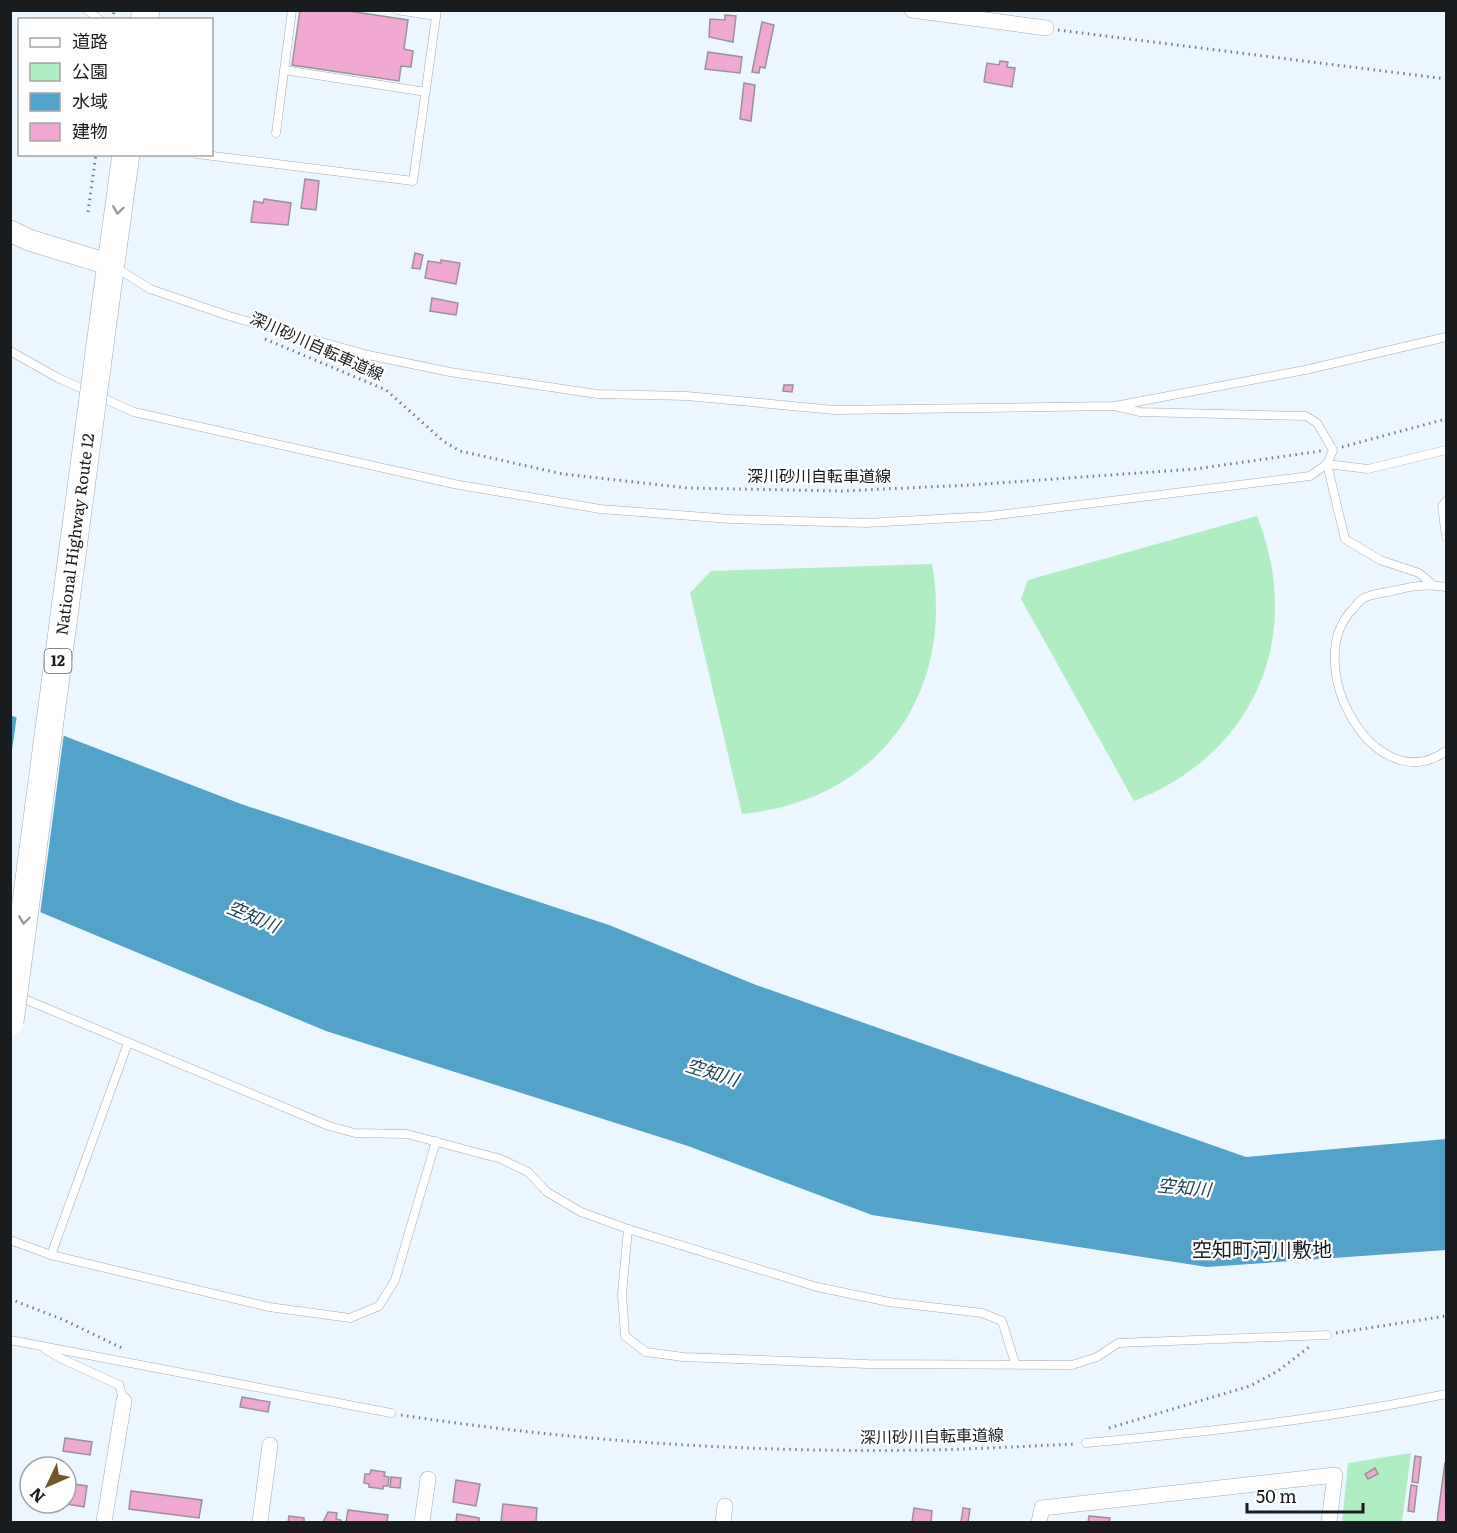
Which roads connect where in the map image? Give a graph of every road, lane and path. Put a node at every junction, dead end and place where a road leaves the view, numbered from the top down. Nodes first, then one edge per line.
1 (292, 10) edge
2 (397, 10) edge
3 (912, 10) edge
4 (407, 11) edge
5 (437, 13) edge
6 (1046, 28) joint
7 (284, 70) junction
8 (1446, 80) edge
9 (426, 92) junction
10 (276, 133) dead end
11 (96, 156) edge
12 (108, 156) edge
13 (126, 156) edge
14 (213, 156) edge
15 (88, 212) dead end
16 (10, 231) edge
17 (103, 262) junction
18 (98, 296) junction
19 (256, 336) dead end
20 (1446, 337) edge
21 (10, 351) edge
22 (1115, 406) junction
23 (1446, 419) edge
24 (1333, 450) junction
25 (1446, 450) edge
26 (1327, 464) junction
27 (1446, 501) edge
28 (1446, 536) edge
29 (1432, 584) junction
30 (1446, 587) edge
31 (1446, 752) edge
32 (10, 896) edge
33 (10, 993) edge
34 (10, 1022) edge
35 (128, 1043) junction
36 (436, 1142) junction
37 (628, 1229) junction
38 (10, 1240) edge
39 (51, 1255) junction
40 (10, 1299) edge
41 (1446, 1316) edge
42 (1327, 1335) junction
43 (10, 1340) edge
44 (41, 1346) junction
45 (132, 1363) junction
46 (1016, 1363) junction
47 (1446, 1394) edge
48 (124, 1401) joint
49 (391, 1413) joint
50 (1086, 1443) junction
51 (270, 1444) dead end
52 (428, 1479) dead end
53 (725, 1506) dead end
54 (104, 1522) edge
55 (260, 1522) edge
56 (422, 1522) edge
57 (723, 1522) edge
58 (1039, 1522) edge
59 (1329, 1522) edge

1 - 7 lane
2 - 4 lane
3 - 6 street
4 - 5 lane
5 - 9 lane
6 - 8 path
7 - 9 lane
7 - 10 lane
9 - 14 lane
11 - 15 path
12 - 17 highway, National Highway Route 12 / 12
13 -> 17 highway, National Highway Route 12 / 12
16 - 17 main road
17 - 18 highway, National Highway Route 12 / 12
17 - 22 lane
18 - 32 highway, National Highway Route 12 / 12
18 -> 34 highway, National Highway Route 12 / 12, bridge
19 - 24 path, 深川砂川自転車道線
20 - 22 lane
21 - 26 lane
22 - 24 lane
23 - 24 path, 深川砂川自転車道線
24 - 26 lane
25 - 26 lane
26 - 29 lane
27 - 28 lane
29 - 30 lane
29 - 31 lane
33 - 35 lane
35 - 36 lane
35 - 39 lane
36 - 37 lane
36 - 39 lane
37 - 46 lane
37 - 46 lane
38 - 39 lane
40 - 45 path
41 - 42 path, 深川砂川自転車道線
42 - 46 lane
42 - 50 path, 深川砂川自転車道線
43 - 44 lane
44 - 45 lane
44 - 48 lane
45 - 49 lane
47 - 50 lane
48 - 54 street
49 - 50 path, 深川砂川自転車道線
51 - 55 street
52 - 56 street
53 - 57 street
58 - 59 street

